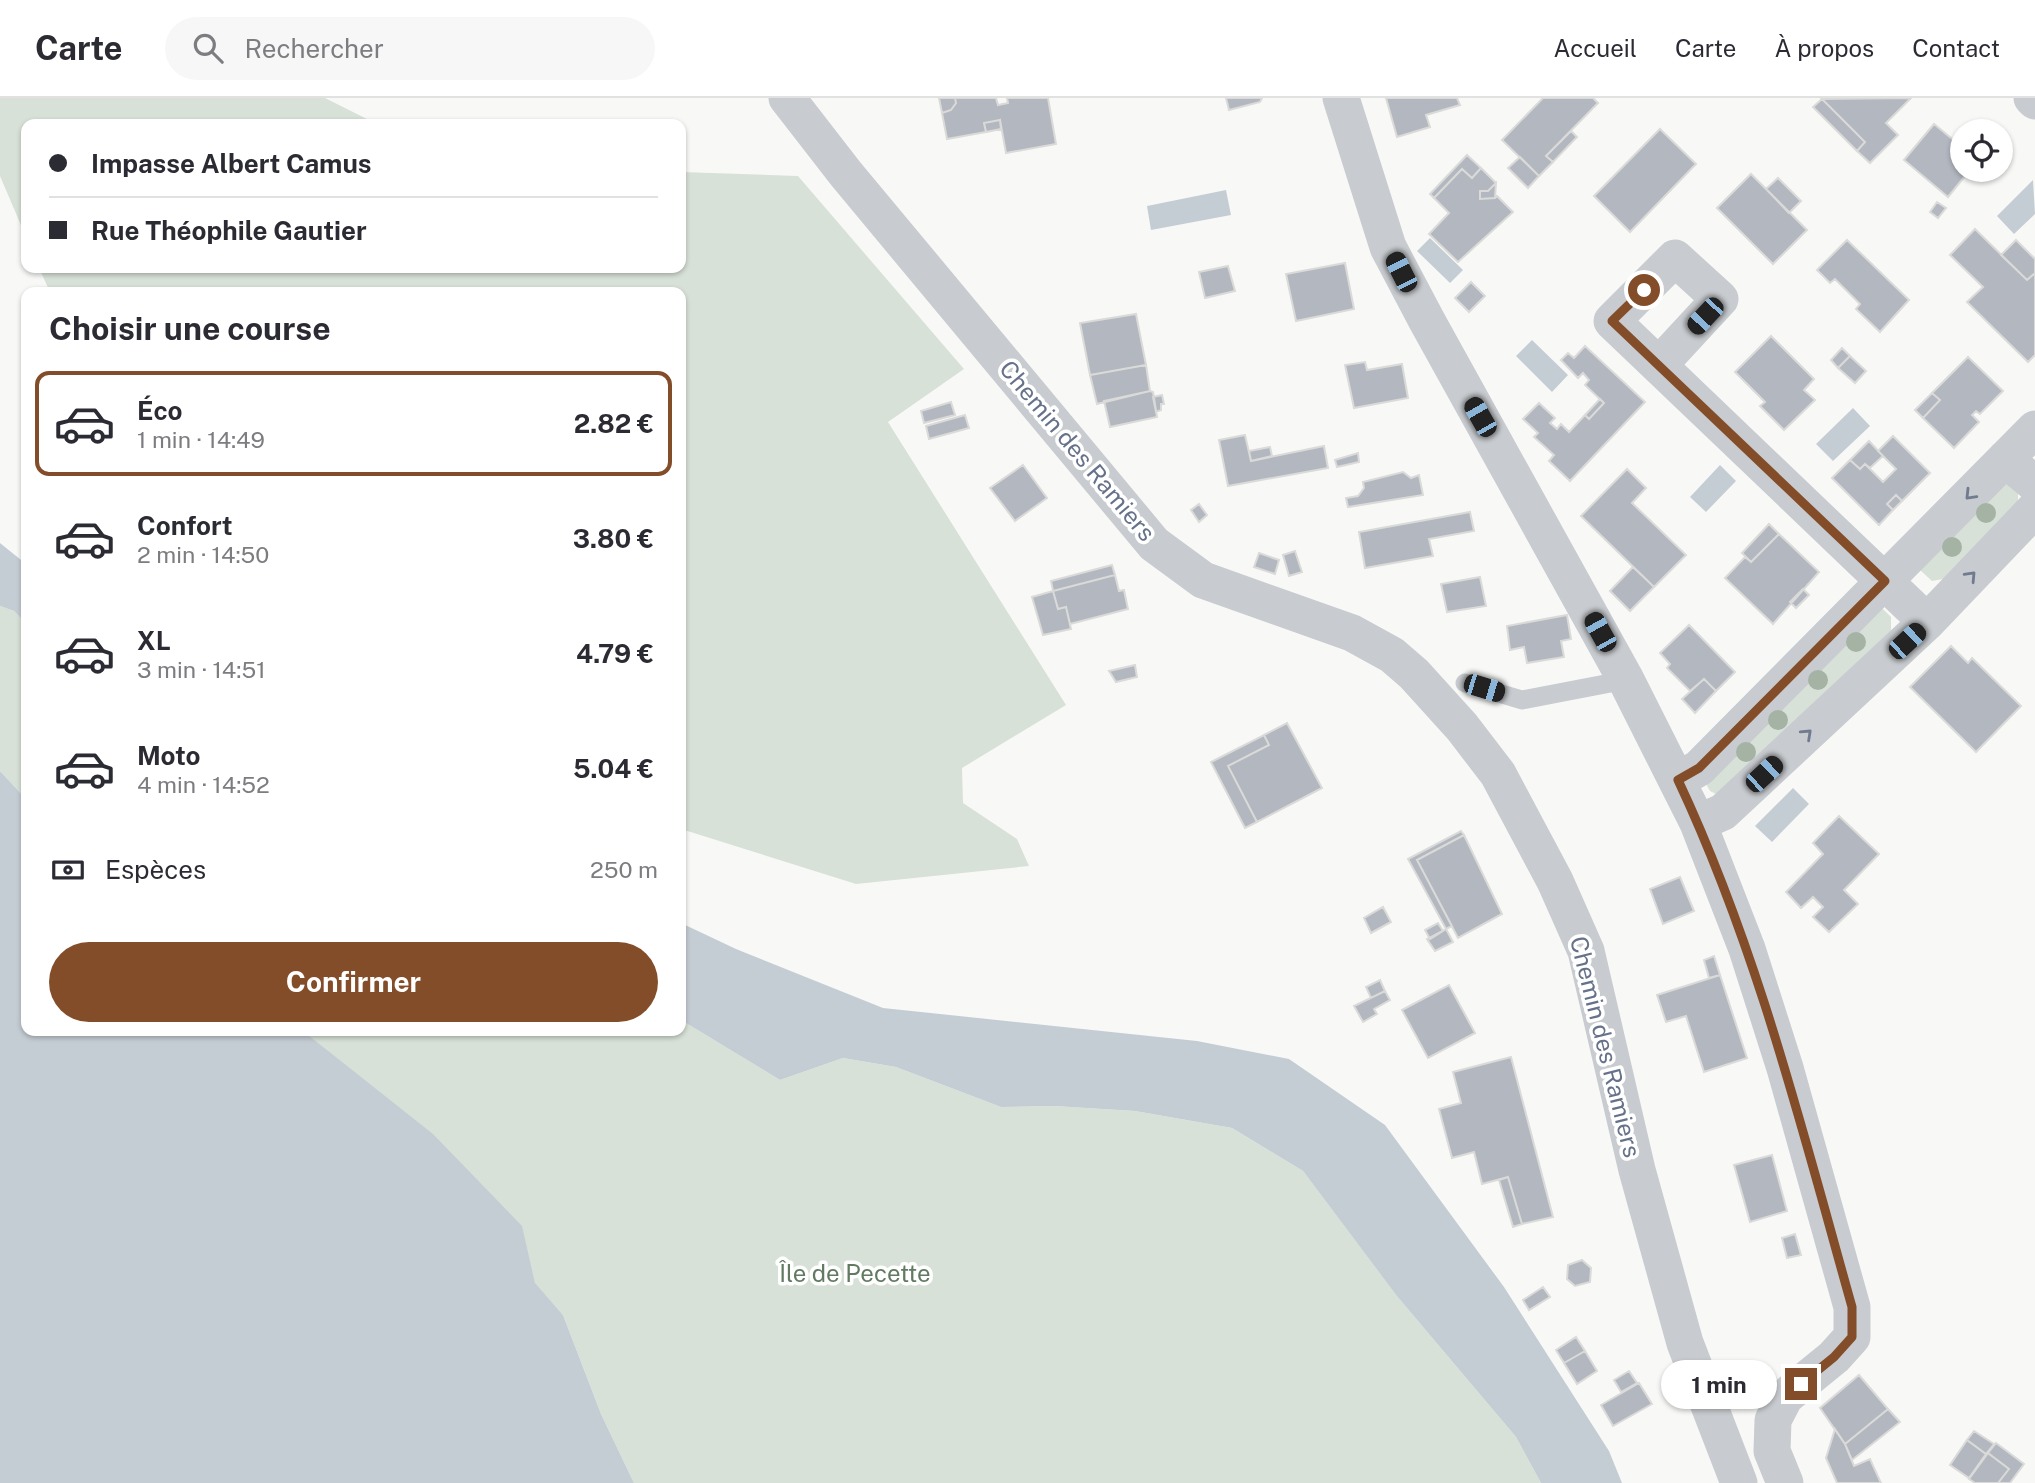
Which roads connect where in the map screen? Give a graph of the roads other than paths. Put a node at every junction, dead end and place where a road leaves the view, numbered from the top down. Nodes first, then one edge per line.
1 (787, 98) edge
2 (1341, 98) edge
3 (1659, 365) dead end
4 (2035, 429) edge
5 (2005, 458) junction
6 (2035, 484) edge
7 (2035, 509) edge
8 (1885, 581) junction
9 (1927, 622) junction
10 (1626, 680) junction
11 (1465, 682) dead end
12 (1678, 780) junction
13 (1698, 823) junction
14 (1739, 1483) edge
15 (1785, 1483) edge

1 - 14 street, Chemin des Ramiers
2 - 10 street
3 - 8 street
4 - 5 street
5 - 6 street
5 -> 8 street
9 -> 7 street
8 - 9 street
8 - 12 street
13 -> 9 street
10 - 11 lane
10 - 12 street
12 - 13 street
13 - 15 street

